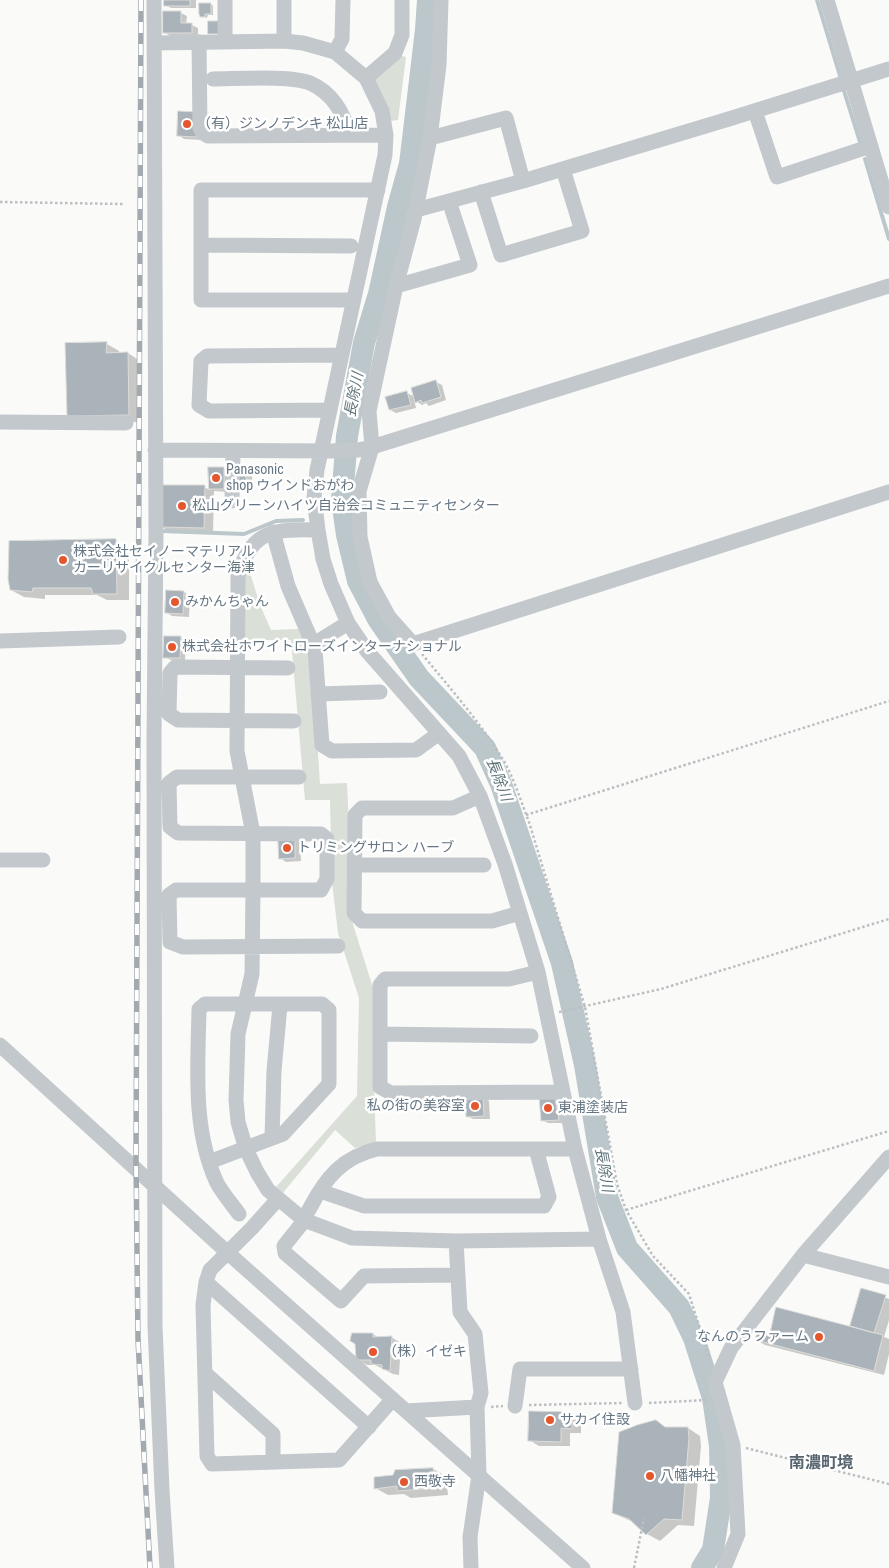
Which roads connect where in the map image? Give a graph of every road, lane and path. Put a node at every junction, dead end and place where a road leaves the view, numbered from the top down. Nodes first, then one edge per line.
1 (154, 0) edge
2 (225, 0) edge
3 (284, 0) edge
4 (342, 0) edge
5 (402, 0) edge
6 (441, 0) edge
7 (827, 0) edge
8 (225, 41) junction
9 (284, 41) junction
10 (200, 42) junction
11 (154, 43) junction
12 (335, 52) junction
13 (889, 68) edge
14 (366, 78) junction
15 (212, 79) dead end
16 (851, 80) junction
17 (755, 111) junction
18 (348, 134) junction
19 (386, 135) junction
20 (430, 138) junction
21 (871, 146) junction
22 (563, 169) junction
23 (523, 181) junction
24 (378, 190) junction
25 (481, 192) junction
26 (449, 201) junction
27 (0, 202) edge
28 (123, 204) dead end
29 (889, 207) edge
30 (416, 210) junction
31 (201, 245) junction
32 (351, 246) dead end
33 (396, 286) junction
34 (889, 286) edge
35 (353, 300) junction
36 (341, 355) junction
37 (329, 410) junction
38 (0, 422) edge
39 (126, 423) dead end
40 (365, 448) junction
41 (155, 450) junction
42 (233, 451) junction
43 (326, 451) junction
44 (889, 492) edge
45 (232, 502) dead end
46 (318, 530) junction
47 (273, 532) junction
48 (348, 623) junction
49 (118, 637) dead end
50 (0, 641) edge
51 (314, 644) junction
52 (412, 644) junction
53 (237, 668) junction
54 (288, 668) dead end
55 (380, 692) dead end
56 (318, 694) junction
57 (889, 701) edge
58 (236, 720) junction
59 (294, 721) dead end
60 (438, 734) junction
61 (242, 777) junction
62 (298, 777) dead end
63 (480, 796) junction
64 (526, 815) junction
65 (253, 834) junction
66 (0, 860) edge
67 (44, 860) dead end
68 (355, 865) junction
69 (484, 865) dead end
70 (253, 890) junction
71 (520, 913) junction
72 (889, 919) edge
73 (338, 946) dead end
74 (253, 948) junction
75 (538, 972) junction
76 (244, 1004) junction
77 (280, 1005) junction
78 (585, 1007) junction
79 (552, 1013) dead end
80 (380, 1034) junction
81 (531, 1036) dead end
82 (0, 1045) edge
83 (562, 1092) junction
84 (889, 1130) edge
85 (272, 1138) junction
86 (246, 1149) junction
87 (536, 1149) junction
88 (575, 1149) junction
89 (889, 1157) edge
90 (209, 1162) junction
91 (154, 1185) junction
92 (320, 1191) junction
93 (278, 1199) junction
94 (626, 1210) junction
95 (238, 1214) dead end
96 (304, 1220) junction
97 (599, 1240) junction
98 (456, 1241) junction
99 (228, 1252) junction
100 (803, 1255) junction
101 (457, 1275) junction
102 (889, 1277) edge
103 (206, 1282) junction
104 (631, 1370) junction
105 (204, 1373) junction
106 (715, 1382) junction
107 (392, 1400) junction
108 (696, 1402) dead end
109 (635, 1403) junction
110 (515, 1406) junction
111 (477, 1407) junction
112 (406, 1411) junction
113 (368, 1427) junction
114 (733, 1445) junction
115 (273, 1462) junction
116 (479, 1475) junction
117 (889, 1484) edge
118 (644, 1518) dead end
119 (167, 1568) edge
120 (471, 1568) edge
121 (583, 1568) edge
122 (634, 1568) edge
123 (724, 1568) edge

1 - 11 street
2 - 8 street
3 - 9 street
4 - 12 street
5 - 14 street
6 - 20 street
7 - 16 street
8 - 9 street
8 - 10 street
9 - 12 street
10 - 11 street
10 - 18 street
11 - 41 street
12 - 14 street
13 - 16 street
14 - 19 street
15 - 18 street
16 - 17 street
16 - 21 street
17 - 21 street
17 - 22 street
18 - 19 street
19 - 24 street
20 - 23 street
20 - 30 street
21 - 29 street
22 - 23 street
22 - 25 street
23 - 25 street
24 - 31 street
24 - 35 street
25 - 26 street
26 - 30 street
26 - 33 street
27 - 28 path
30 - 33 street
31 - 32 street
31 - 35 street
33 - 40 street
34 - 40 street
35 - 36 street
36 - 37 street
36 - 37 street
37 - 43 street
38 - 39 street
40 - 43 street
40 - 52 street
41 - 42 street
41 - 91 street
42 - 43 street
42 - 45 street
43 - 46 street
44 - 52 street
46 - 47 street
46 - 48 street
47 - 51 street
47 - 53 street
48 - 51 street
48 - 60 street
49 - 50 street
51 - 56 street
52 - 64 path
53 - 54 street
53 - 58 street
53 - 58 street
55 - 56 street
56 - 60 street
57 - 64 path
58 - 59 street
58 - 61 street
60 - 63 street
61 - 62 street
61 - 65 street
61 - 65 street
63 - 68 street
63 - 71 street
64 - 78 path
65 - 70 street
65 - 70 street
66 - 67 street
68 - 69 street
68 - 71 street
70 - 74 street
70 - 74 street
71 - 75 street
72 - 78 path
73 - 74 street
74 - 76 street
75 - 80 street
75 - 83 street
76 - 77 street
76 - 86 street
76 - 90 street
77 - 85 street
77 - 85 street
78 - 79 path
78 - 94 path
80 - 81 street
80 - 83 street
82 - 91 street
83 - 88 street
84 - 94 path
85 - 86 street
86 - 90 street
86 - 93 street
87 - 88 street
87 - 92 street
87 - 92 street
88 - 97 street
89 - 100 street
90 - 95 street
91 - 99 street
91 - 119 street
92 - 96 street
93 - 96 street
93 - 99 street
94 - 106 path
96 - 98 street
96 - 101 street
97 - 98 street
97 - 104 street
98 - 101 street
99 - 103 street
99 - 107 street
100 - 102 street
100 - 106 street
101 - 111 street
103 - 105 street
103 - 113 street
104 - 109 street
104 - 110 street
105 - 115 street
105 - 115 street
106 - 114 street
107 - 112 street
107 - 113 street
108 - 109 path
109 - 110 path
110 - 111 path
111 - 112 street
111 - 116 street
112 - 116 street
113 - 115 street
114 - 117 path
114 - 123 street
116 - 120 street
116 - 121 street
118 - 122 path

